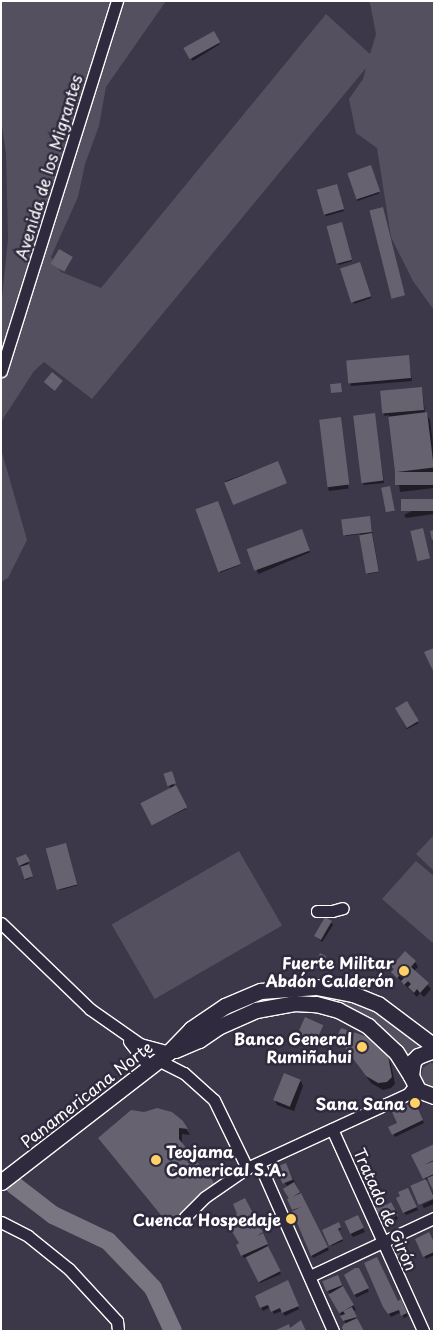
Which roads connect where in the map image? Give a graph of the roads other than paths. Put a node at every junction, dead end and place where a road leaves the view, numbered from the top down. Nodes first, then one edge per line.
1 (117, 1) edge
2 (1, 371) edge
3 (342, 908) dead end
4 (317, 910) dead end
5 (1, 924) edge
6 (123, 1034) junction
7 (434, 1048) edge
8 (159, 1060) junction
9 (420, 1088) edge
10 (434, 1107) edge
11 (332, 1129) junction
12 (259, 1162) junction
13 (247, 1168) junction
14 (1, 1182) edge
15 (185, 1217) dead end
16 (434, 1218) edge
17 (1, 1222) edge
18 (383, 1243) junction
19 (310, 1276) junction
20 (118, 1331) edge
21 (333, 1331) edge
22 (423, 1331) edge

1 - 2 street, Avenida de los Migrantes
3 - 4 street
5 - 6 street
6 - 8 street
6 - 8 street
7 - 8 main road, Panamericana Norte
7 - 9 main road, Panamericana Norte
8 - 9 main road, Panamericana Norte
8 - 13 street
8 - 14 main road, Panamericana Norte
9 - 10 main road, Panamericana Norte
9 - 11 street
11 - 12 street
11 - 18 street, Tratado de Girón
12 - 13 street
12 - 19 street
13 - 15 street
16 - 18 street
17 - 20 street
18 - 19 street
18 - 22 street, Tratado de Girón
19 - 21 street

